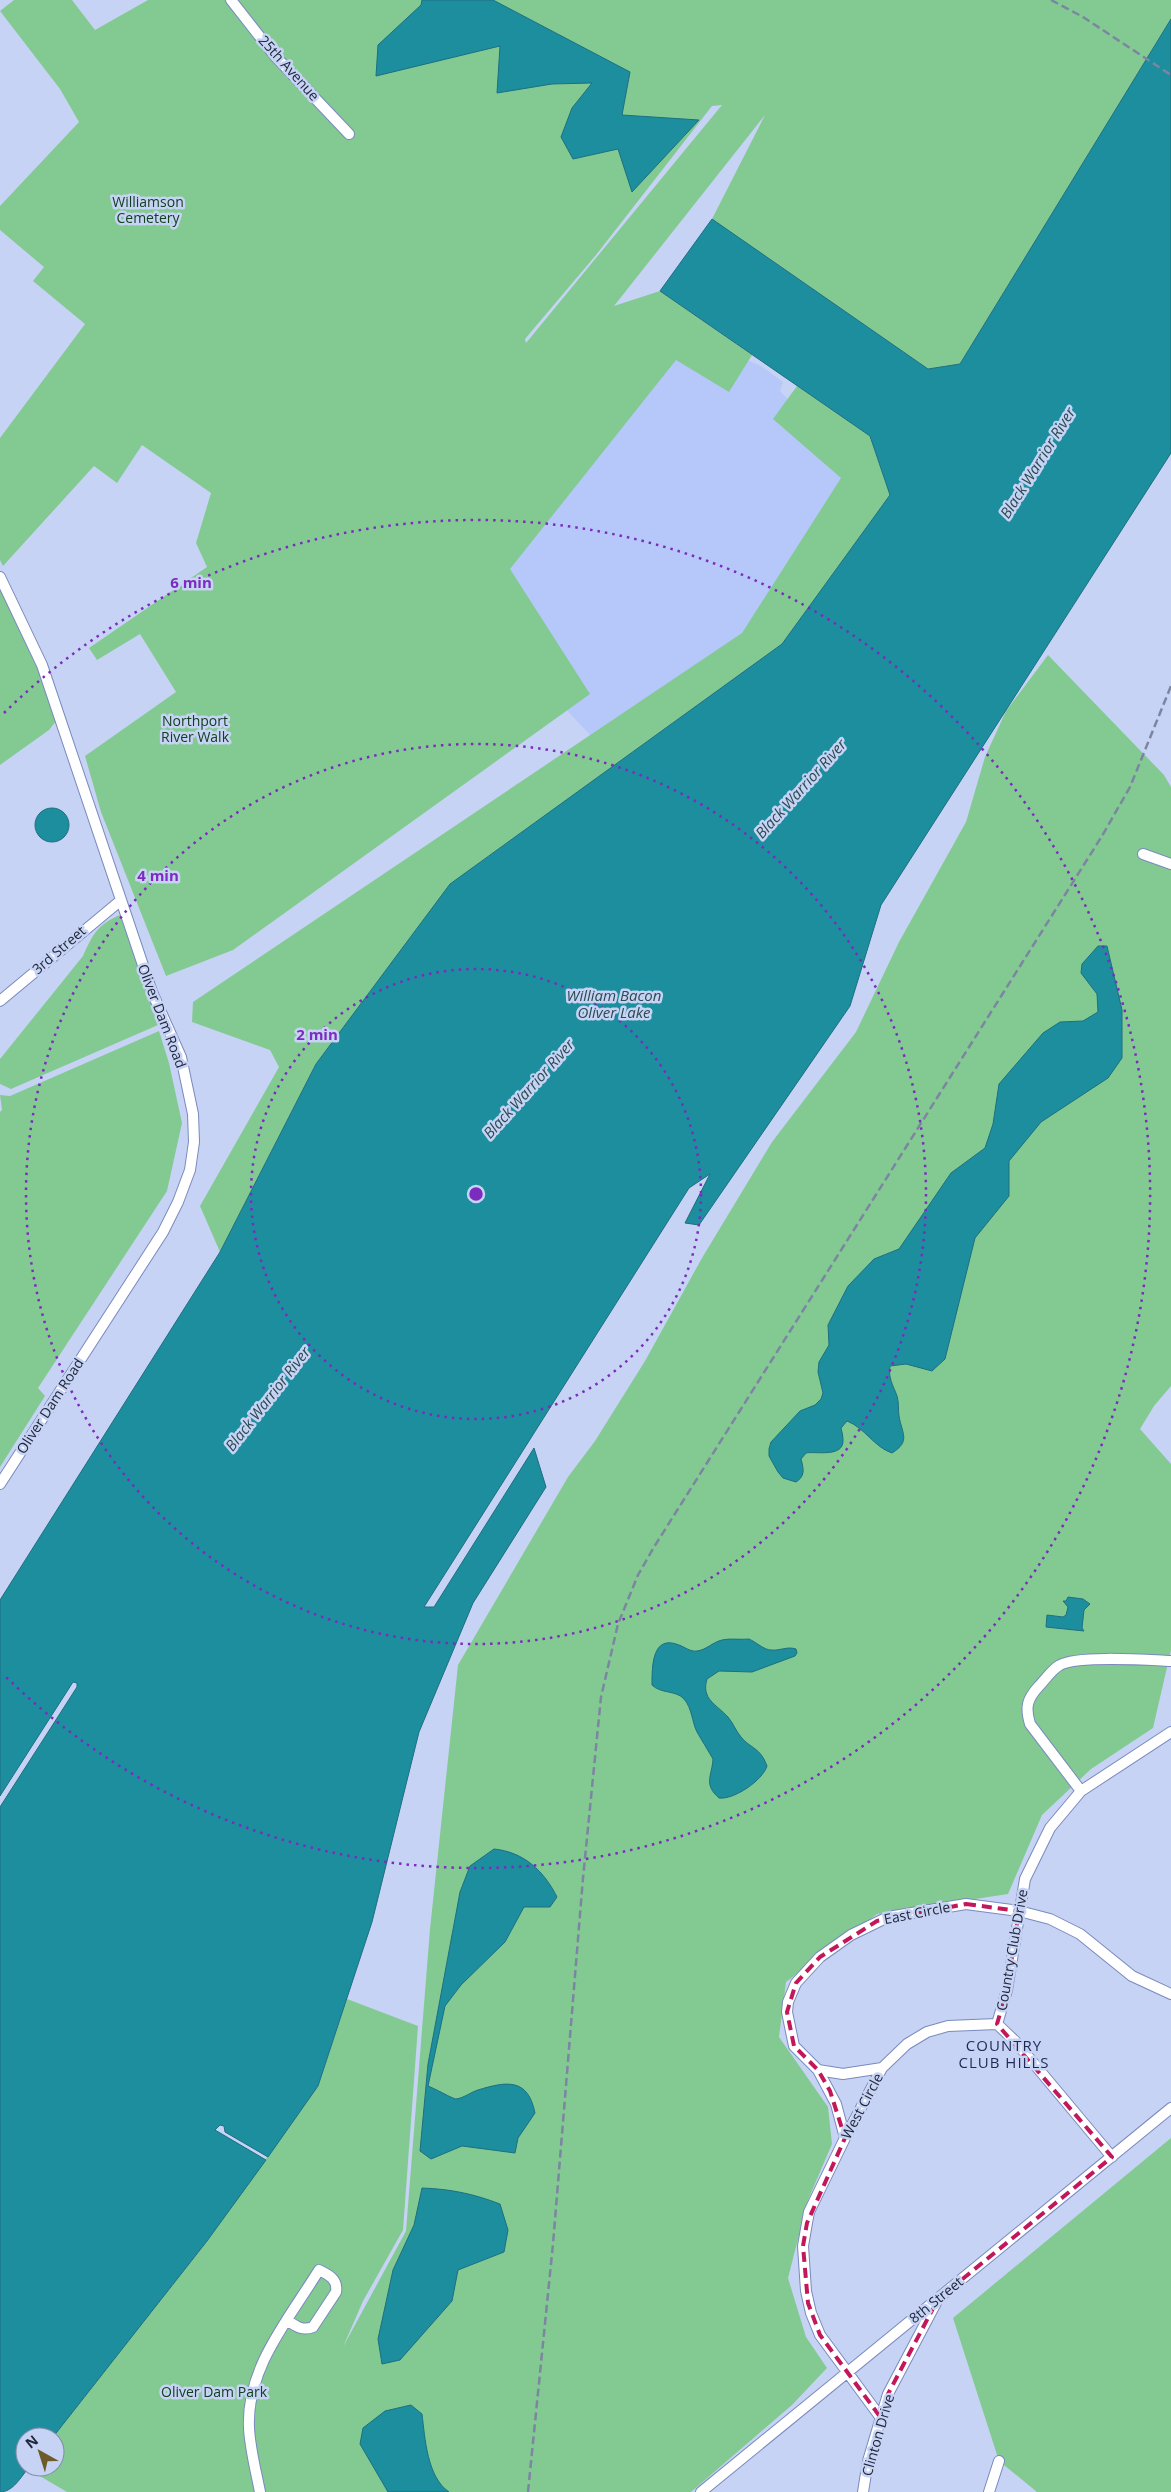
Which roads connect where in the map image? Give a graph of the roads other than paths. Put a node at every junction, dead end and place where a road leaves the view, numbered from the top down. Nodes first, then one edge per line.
1 (231, 0) edge
2 (349, 134) dead end
3 (0, 578) edge
4 (1143, 854) dead end
5 (1171, 864) edge
6 (120, 901) junction
7 (0, 1001) edge
8 (0, 1484) edge
9 (1171, 1661) edge
10 (1171, 1732) edge
11 (1081, 1791) junction
12 (1019, 1911) junction
13 (1171, 1994) edge
14 (997, 2024) junction
15 (882, 2068) junction
16 (818, 2070) junction
17 (1171, 2108) edge
18 (845, 2138) junction
19 (1112, 2157) junction
20 (938, 2299) junction
21 (288, 2322) junction
22 (846, 2372) junction
23 (881, 2418) junction
24 (999, 2461) dead end
25 (260, 2492) edge
26 (701, 2492) edge
27 (863, 2492) edge
28 (989, 2492) edge

1 - 2 street, 25th Avenue
3 - 6 street, Oliver Dam Road
4 - 5 street
6 - 7 street, 3rd Street
6 - 8 street, Oliver Dam Road
9 - 11 street
10 - 11 street, Country Club Drive
11 - 12 street, Country Club Drive
12 - 13 street, East Circle
12 - 14 street, Country Club Drive
12 - 16 street, East Circle
14 - 15 street, West Circle
14 - 19 street
15 - 16 street
15 - 18 street, West Circle
16 - 18 street, East Circle
17 - 19 street, 8th Street
18 - 22 street, West Circle
19 - 20 street, 8th Street
20 - 22 street, 8th Street
20 - 23 street, Clinton Drive
21 - 21 street
21 - 25 street
22 - 23 street, West Circle
22 - 26 street, 8th Street
23 - 27 street, Clinton Drive
24 - 28 street

